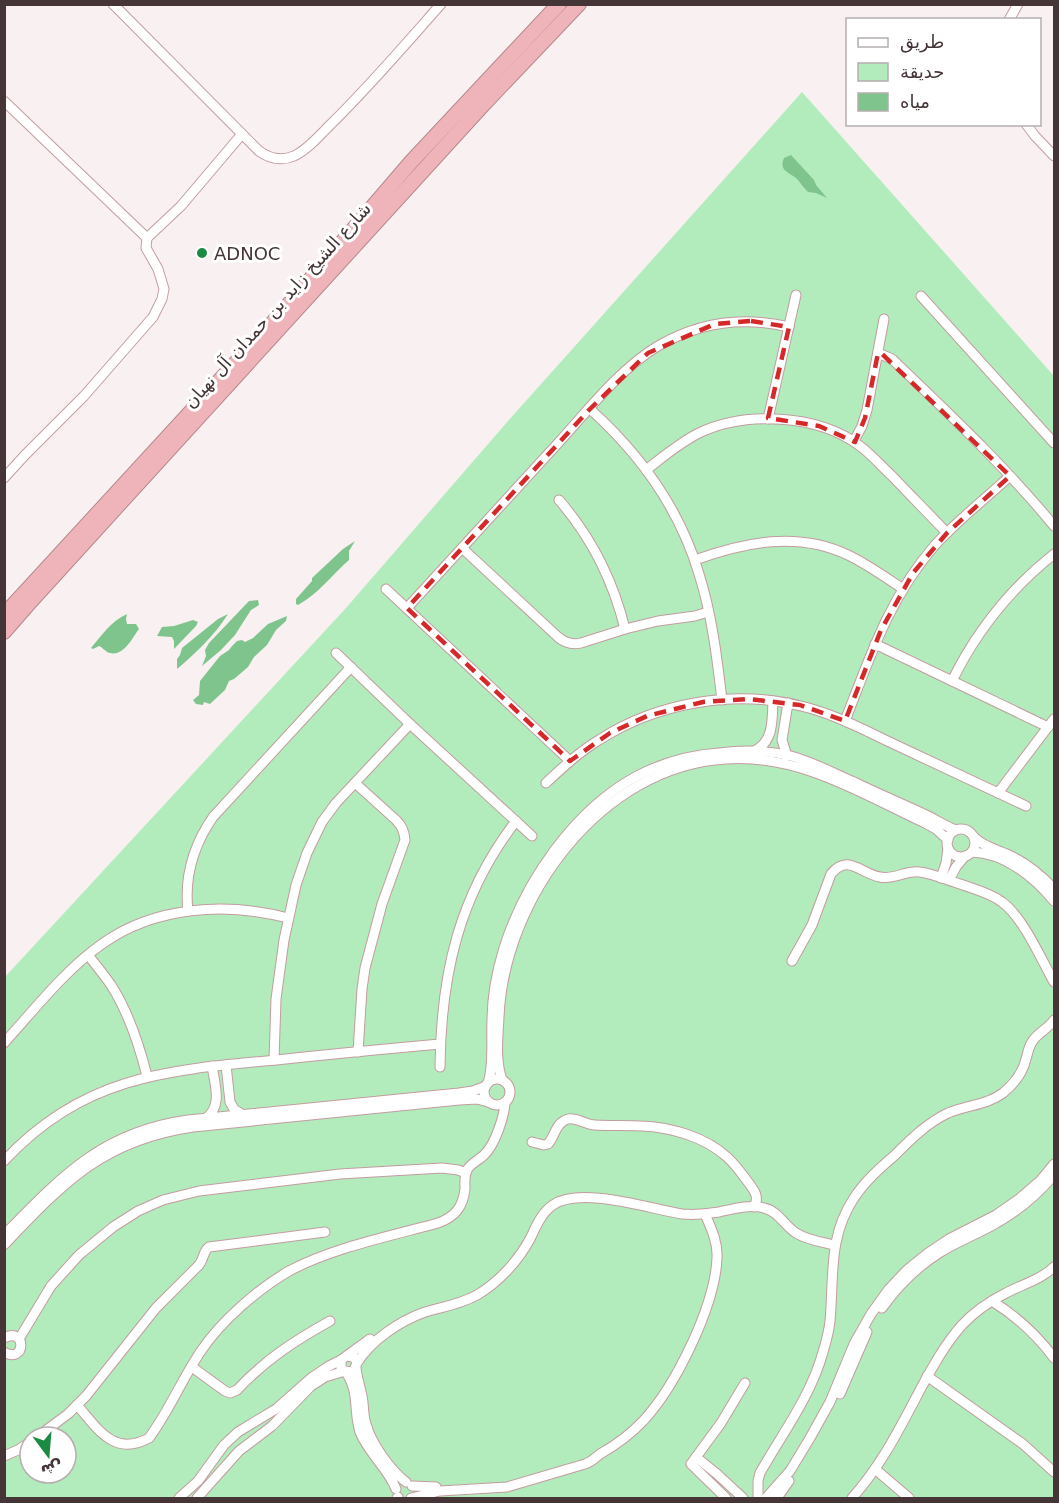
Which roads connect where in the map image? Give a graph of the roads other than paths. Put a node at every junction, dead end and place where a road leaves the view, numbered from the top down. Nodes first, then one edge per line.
1 (113, 4) edge
2 (441, 4) edge
3 (558, 4) edge
4 (579, 4) edge
5 (1018, 4) edge
6 (1010, 18) edge
7 (4, 101) edge
8 (1028, 126) edge
9 (242, 134) junction
10 (1051, 148) edge
11 (1054, 156) edge
12 (147, 238) junction
13 (796, 295) dead end
14 (921, 296) dead end
15 (884, 319) dead end
16 (789, 327) junction
17 (878, 353) junction
18 (590, 409) junction
19 (768, 419) junction
20 (854, 441) junction
21 (1054, 442) edge
22 (646, 470) junction
23 (1010, 476) junction
24 (4, 478) edge
25 (559, 500) dead end
26 (1054, 526) edge
27 (947, 533) junction
28 (462, 548) junction
29 (1054, 554) edge
30 (695, 560) junction
31 (386, 589) dead end
32 (903, 589) junction
33 (407, 608) junction
34 (708, 612) junction
35 (4, 615) edge
36 (625, 629) junction
37 (4, 632) edge
38 (875, 644) junction
39 (336, 652) dead end
40 (351, 667) junction
41 (952, 681) junction
42 (722, 700) junction
43 (773, 701) junction
44 (788, 703) junction
45 (845, 721) junction
46 (771, 723) junction
47 (1051, 723) edge
48 (410, 724) junction
49 (784, 725) junction
50 (753, 751) junction
51 (787, 756) junction
52 (570, 761) junction
53 (355, 783) junction
54 (546, 783) dead end
55 (999, 793) junction
56 (1026, 806) dead end
57 (516, 821) junction
58 (956, 830) junction
59 (532, 836) dead end
60 (975, 838) junction
61 (948, 844) junction
62 (968, 854) junction
63 (945, 879) junction
64 (1054, 889) edge
65 (1054, 901) edge
66 (188, 911) junction
67 (288, 918) junction
68 (88, 955) junction
69 (792, 961) dead end
70 (1054, 982) edge
71 (1054, 1020) edge
72 (4, 1043) edge
73 (440, 1044) junction
74 (358, 1052) junction
75 (274, 1060) junction
76 (226, 1065) junction
77 (212, 1066) junction
78 (440, 1067) dead end
79 (147, 1077) junction
80 (502, 1080) junction
81 (487, 1084) junction
82 (490, 1103) junction
83 (505, 1103) junction
84 (243, 1115) junction
85 (205, 1119) junction
86 (498, 1128) junction
87 (532, 1142) dead end
88 (4, 1161) edge
89 (1054, 1164) edge
90 (466, 1173) junction
91 (1054, 1175) edge
92 (754, 1207) junction
93 (701, 1214) junction
94 (325, 1232) dead end
95 (4, 1235) edge
96 (4, 1245) edge
97 (834, 1245) junction
98 (1052, 1273) edge
99 (992, 1301) junction
100 (330, 1321) dead end
101 (5, 1336) edge
102 (18, 1339) junction
103 (5, 1354) edge
104 (344, 1358) junction
105 (1054, 1358) edge
106 (192, 1367) junction
107 (351, 1368) junction
108 (927, 1376) junction
109 (745, 1383) dead end
110 (77, 1405) junction
111 (53, 1425) edge
112 (18, 1449) edge
113 (4, 1456) edge
114 (693, 1460) junction
115 (875, 1469) junction
116 (1054, 1472) edge
117 (409, 1484) junction
118 (447, 1489) junction
119 (398, 1496) edge
120 (179, 1498) edge
121 (197, 1498) edge
122 (411, 1498) edge
123 (726, 1498) edge
124 (743, 1498) edge
125 (758, 1498) edge
126 (766, 1498) edge
127 (777, 1498) edge
128 (852, 1498) edge
129 (909, 1498) edge

1 - 9 street
2 - 9 street
3 - 35 highway, شارع الشيخ زايد بن حمدان آل نهيان
4 - 37 highway, شارع الشيخ زايد بن حمدان آل نهيان
5 - 6 street
7 - 12 street
8 - 10 street
9 - 12 street
10 - 11 street
12 - 24 street
13 - 16 street
14 - 21 street
15 - 17 street
16 - 18 street
16 - 19 street
17 - 20 street
17 - 23 street
18 - 22 street
18 - 28 street
19 - 20 street
19 - 22 street
20 - 27 street
22 - 30 street
23 - 26 street
23 - 27 street
25 - 36 street
27 - 32 street
28 - 33 street
28 - 36 street
29 - 41 street
30 - 32 street
30 - 34 street
31 - 33 street
32 - 38 street
33 - 52 street
34 - 36 street
34 - 42 street
38 - 41 street
38 - 45 street
39 - 40 street
40 - 48 street
40 - 66 street
41 - 47 street
42 - 43 street
42 - 52 street
43 - 44 street
43 - 46 street
44 - 45 street
44 - 49 street
45 - 55 street
46 - 49 street
46 - 50 street
47 - 55 street
48 - 53 street
48 - 57 street
49 - 51 street
50 - 51 street
50 - 81 street
51 - 58 street
52 - 54 street
53 - 67 street
53 - 74 street
55 - 56 street
57 - 59 street
57 - 73 street
58 - 60 street
58 - 61 street
60 - 62 street
60 - 64 street
61 - 62 street
61 - 63 street
61 - 80 street
62 - 63 street
62 - 65 street
63 - 69 street
63 - 70 street
66 - 67 street
66 - 68 street
67 - 75 street
68 - 72 street
68 - 79 street
71 - 97 street
73 - 74 street
73 - 78 street
74 - 75 street
75 - 76 street
76 - 77 street
76 - 84 street
77 - 79 street
77 - 85 street
79 - 88 street
80 - 81 street
80 - 83 street
81 - 82 street
81 - 84 street
82 - 83 street
82 - 86 street
82 - 96 street
83 - 86 street
84 - 85 street
85 - 95 street
86 - 90 street
87 - 92 street
89 - 126 street
90 - 102 street
90 - 106 street
91 - 127 street
92 - 93 street
92 - 97 street
93 - 104 street
93 - 107 street
93 - 118 street
94 - 110 street
97 - 125 street
98 - 99 street
99 - 105 street
99 - 108 street
100 - 106 street
101 - 102 street
102 - 103 street
104 - 107 street
104 - 107 street
104 - 120 street
106 - 110 street
107 - 117 street
107 - 119 street
107 - 121 street
108 - 115 street
108 - 116 street
109 - 114 street
110 - 111 street
112 - 113 street
114 - 123 street
114 - 124 street
115 - 128 street
115 - 129 street
117 - 118 street
117 - 119 street
117 - 122 street
118 - 122 street

